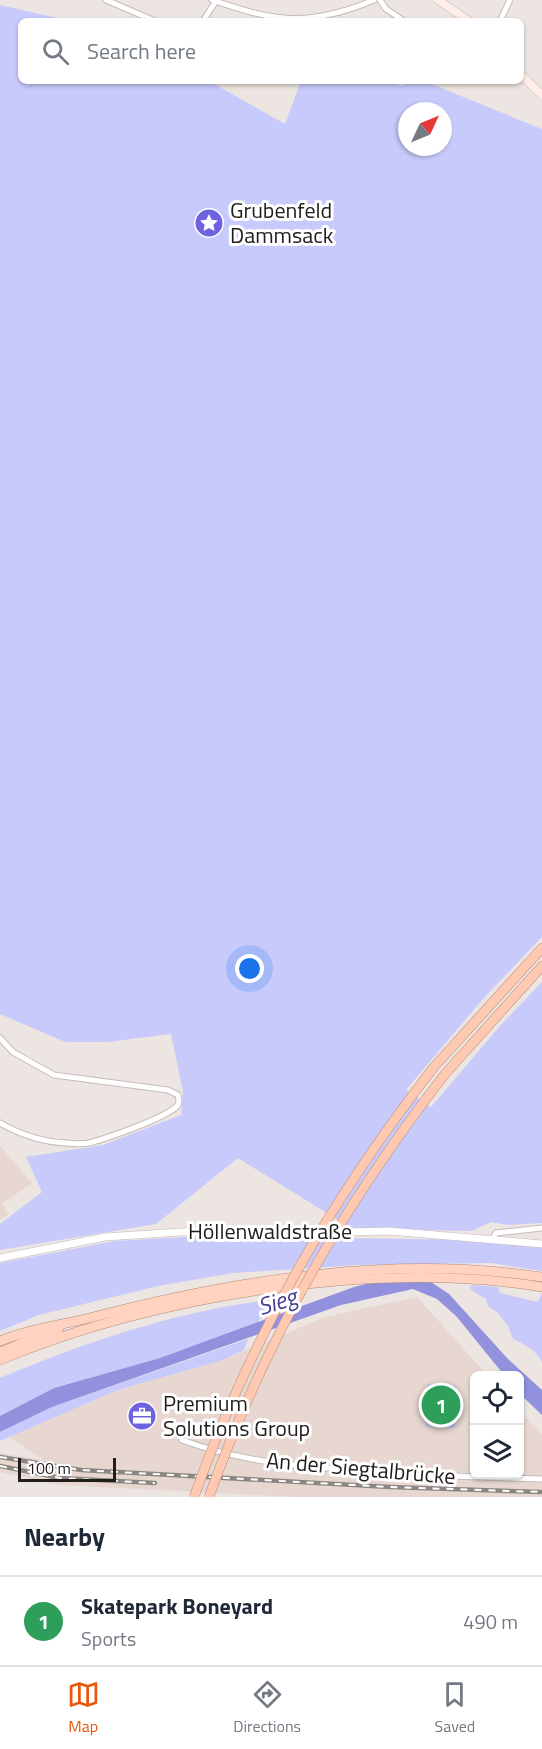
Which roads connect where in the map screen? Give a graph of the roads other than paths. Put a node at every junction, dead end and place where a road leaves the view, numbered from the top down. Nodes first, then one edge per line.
1 (106, 0) edge
2 (374, 0) edge
3 (380, 0) edge
4 (438, 0) edge
5 (510, 0) edge
6 (214, 1) edge
7 (148, 18) edge
8 (205, 18) edge
9 (290, 18) edge
10 (316, 18) edge
11 (400, 18) edge
12 (465, 18) edge
13 (501, 18) edge
14 (524, 78) edge
15 (542, 95) edge
16 (542, 948) edge
17 (542, 966) edge
18 (0, 1038) edge
19 (0, 1123) edge
20 (542, 1228) edge
21 (493, 1238) junction
22 (542, 1244) edge
23 (0, 1258) edge
24 (472, 1274) junction
25 (542, 1277) edge
26 (542, 1287) edge
27 (73, 1323) junction
28 (0, 1341) edge
29 (0, 1352) edge
30 (0, 1360) edge
31 (182, 1440) dead end
32 (542, 1479) edge
33 (194, 1497) edge
34 (209, 1497) edge

1 - 7 street
2 - 10 street
3 - 11 street
4 - 12 main road
5 - 13 street
6 - 8 street
6 - 9 street
14 - 15 main road
16 - 33 highway, bridge
17 - 34 highway, bridge
18 - 19 street
20 - 21 street
21 - 22 street, Höllenwaldstraße
21 - 23 street, Höllenwaldstraße
24 - 25 highway
24 - 26 highway
24 - 27 highway
24 - 30 highway
27 - 28 highway
27 - 29 highway
31 - 32 street, An der Siegtalbrücke

